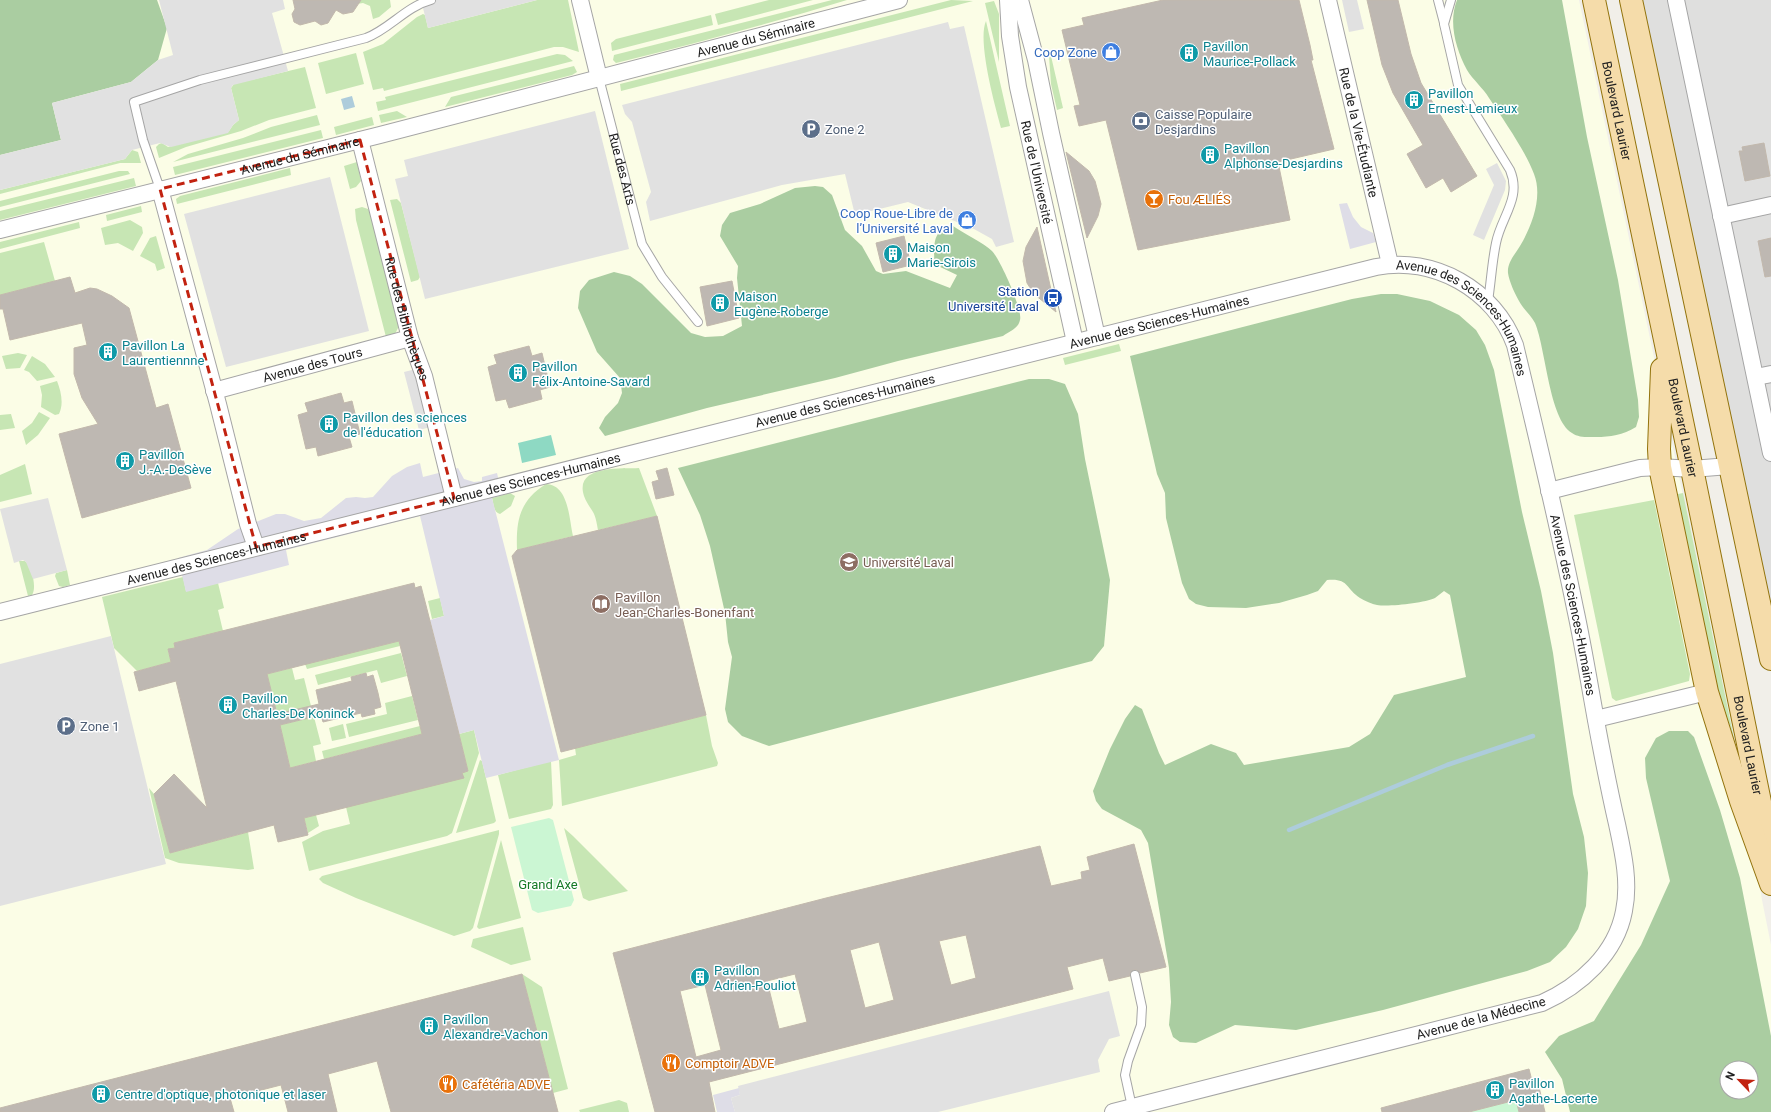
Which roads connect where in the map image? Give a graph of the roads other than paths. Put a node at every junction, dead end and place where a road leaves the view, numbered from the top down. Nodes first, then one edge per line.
1 (431, 0) edge
2 (580, 0) edge
3 (899, 0) edge
4 (1008, 0) edge
5 (1020, 0) edge
6 (1328, 0) edge
7 (1438, 0) edge
8 (1451, 0) edge
9 (1594, 0) edge
10 (1631, 0) edge
11 (1676, 0) edge
12 (1444, 24) junction
13 (606, 76) junction
14 (360, 140) junction
15 (160, 190) junction
16 (1771, 205) edge
17 (1721, 216) junction
18 (0, 230) edge
19 (1390, 264) junction
20 (1488, 302) junction
21 (698, 322) dead end
22 (1662, 326) junction
23 (1097, 337) junction
24 (410, 338) junction
25 (1075, 342) junction
26 (1764, 375) edge
27 (216, 397) junction
28 (1771, 453) edge
29 (1729, 466) junction
30 (1660, 467) junction
31 (1692, 469) junction
32 (1549, 491) junction
33 (454, 498) junction
34 (256, 547) junction
35 (0, 612) edge
36 (1771, 659) edge
37 (1707, 692) junction
38 (1596, 719) junction
39 (1771, 856) edge
40 (1771, 884) edge
41 (1135, 975) dead end
42 (1132, 1107) junction
43 (1113, 1112) edge

1 - 15 lane
2 - 13 street, Rue des Arts
3 - 13 street, Avenue du Séminaire
4 - 25 street, Rue de l'Université
5 - 23 street, Rue de l'Université
6 - 19 street, Rue de la Vie-Étudiante
7 - 12 lane
8 - 12 lane
9 - 22 main road, Boulevard Laurier
10 - 29 main road
11 - 17 street
12 - 20 lane
13 - 14 street, Avenue du Séminaire
13 - 21 lane, Rue des Arts
14 - 15 street, Avenue du Séminaire
14 - 24 street, Rue des Bibliothèques
15 - 18 street, Avenue du Séminaire
15 - 27 street
16 - 17 street
17 - 26 street
19 - 20 street, Avenue des Sciences-Humaines
19 - 23 street, Avenue des Sciences-Humaines
20 - 32 street, Avenue des Sciences-Humaines
22 - 30 main road
22 - 31 main road, Boulevard Laurier
23 - 25 street, Avenue des Sciences-Humaines
24 - 27 street, Avenue des Tours
24 - 33 street, Rue des Bibliothèques
25 - 33 street, Avenue des Sciences-Humaines
26 - 28 street
27 - 34 street
29 - 31 street
29 - 36 main road
30 - 31 street
30 - 32 street
30 - 37 main road
31 - 39 main road, Boulevard Laurier
32 - 38 street, Avenue des Sciences-Humaines
33 - 34 street, Avenue des Sciences-Humaines
34 - 35 street, Avenue des Sciences-Humaines
37 - 38 street
37 - 40 main road
38 - 42 street, Avenue de la Médecine
41 - 42 lane
42 - 43 street, Avenue de la Médecine

